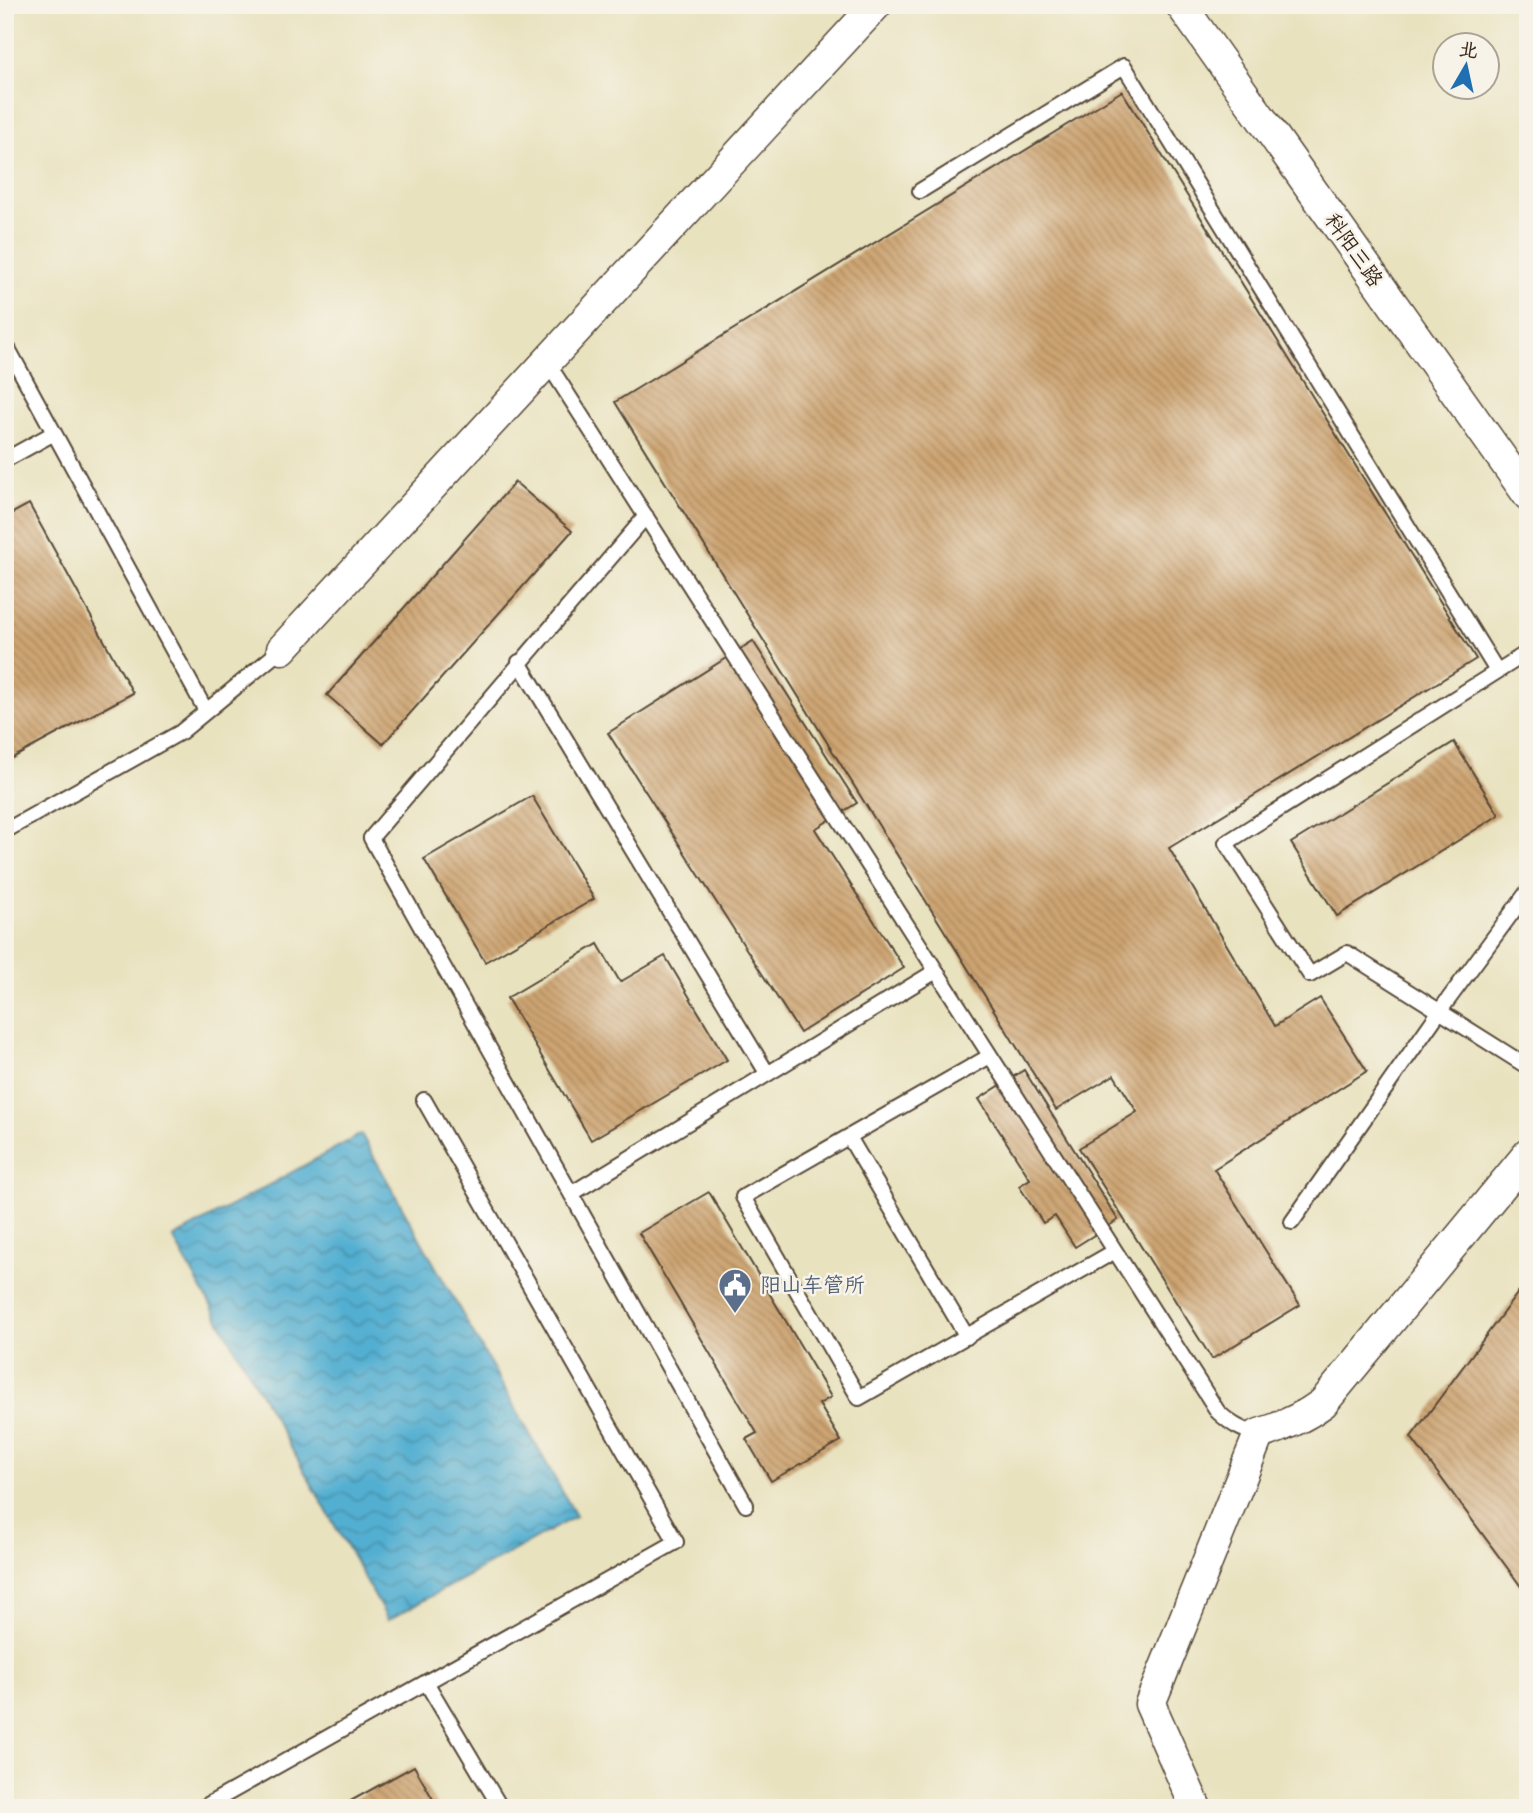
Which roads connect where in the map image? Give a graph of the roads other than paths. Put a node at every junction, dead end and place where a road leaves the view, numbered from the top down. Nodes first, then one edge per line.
1 (876, 5) edge
2 (1181, 5) edge
3 (920, 191) dead end
4 (5, 343) edge
5 (548, 362) junction
6 (54, 433) junction
7 (5, 460) edge
8 (1528, 495) edge
9 (646, 516) junction
10 (282, 649) joint
11 (1528, 652) edge
12 (519, 662) junction
13 (1497, 671) junction
14 (206, 711) junction
15 (5, 831) edge
16 (1528, 891) edge
17 (936, 971) junction
18 (1439, 1012) junction
19 (990, 1056) junction
20 (1528, 1067) edge
21 (767, 1073) junction
22 (424, 1100) dead end
23 (849, 1137) junction
24 (1528, 1154) edge
25 (571, 1194) junction
26 (1292, 1222) dead end
27 (1115, 1251) junction
28 (967, 1336) junction
29 (1259, 1434) junction
30 (746, 1505) dead end
31 (426, 1682) junction
32 (202, 1808) edge
33 (494, 1808) edge
34 (1196, 1808) edge

1 - 5 street
2 - 8 street, 科阳三路
3 - 13 lane
4 - 6 lane
5 - 9 lane
5 - 10 street
6 - 7 lane
6 - 14 lane
9 - 12 lane
9 - 17 lane
10 - 14 lane
11 - 13 lane
12 - 21 lane
12 - 25 lane
13 - 18 lane
14 - 15 lane
16 - 18 lane
17 - 19 lane
17 - 21 lane
18 - 20 lane
18 - 26 lane
19 - 23 lane
19 - 27 lane
21 - 25 lane
22 - 31 lane
23 - 28 lane
23 - 28 lane
24 - 29 street
25 - 30 lane
27 - 28 lane
27 - 29 lane
29 - 34 street
31 - 32 lane
31 - 33 lane

